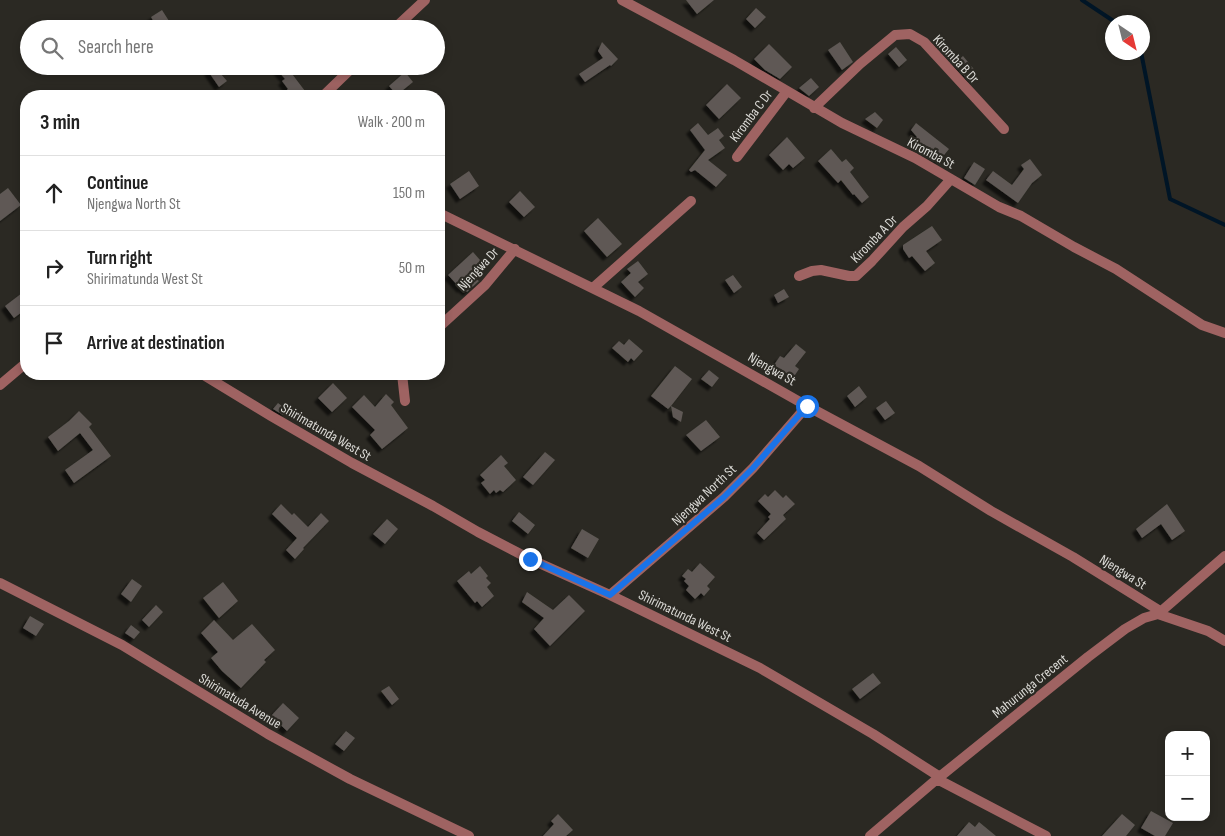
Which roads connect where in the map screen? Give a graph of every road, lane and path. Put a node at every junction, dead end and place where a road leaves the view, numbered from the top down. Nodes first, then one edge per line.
1 (425, 0) edge
2 (622, 0) edge
3 (404, 20) edge
4 (345, 75) edge
5 (329, 90) edge
6 (787, 92) junction
7 (814, 108) junction
8 (1004, 129) dead end
9 (737, 157) dead end
10 (951, 179) junction
11 (691, 200) dead end
12 (445, 216) edge
13 (515, 249) junction
14 (800, 276) dead end
15 (594, 288) junction
16 (445, 322) edge
17 (1225, 333) edge
18 (20, 368) edge
19 (212, 380) edge
20 (403, 380) edge
21 (0, 385) edge
22 (405, 401) dead end
23 (807, 406) junction
24 (1225, 556) edge
25 (0, 583) edge
26 (610, 595) junction
27 (1159, 612) junction
28 (1225, 640) edge
29 (939, 778) junction
30 (469, 836) edge
31 (870, 836) edge
32 (1046, 836) edge

1 - 3 street
2 - 6 street, Kiromba St
4 - 5 street
6 - 7 street, Kiromba St
6 - 9 street, Kiromba C Dr
7 - 8 street, Kiromba B Dr
7 - 10 street, Kiromba St
10 - 14 street, Kiromba A Dr
10 - 17 street, Kiromba St
11 - 15 street
12 - 13 street, Njengwa St
13 - 15 street, Njengwa St
13 - 16 street, Njengwa Dr
15 - 23 street, Njengwa St
18 - 21 street
19 - 26 street, Shirimatunda West St
20 - 22 street
23 - 26 street, Njengwa North St
23 - 27 street, Njengwa St
24 - 27 street, Mahurunga Crecent
25 - 30 street, Shirimatuda Avenue
26 - 29 street, Shirimatunda West St
27 - 28 street
27 - 29 street, Mahurunga Crecent
29 - 31 street, Mahurunga Crecent
29 - 32 street, Shirimatunda West St

